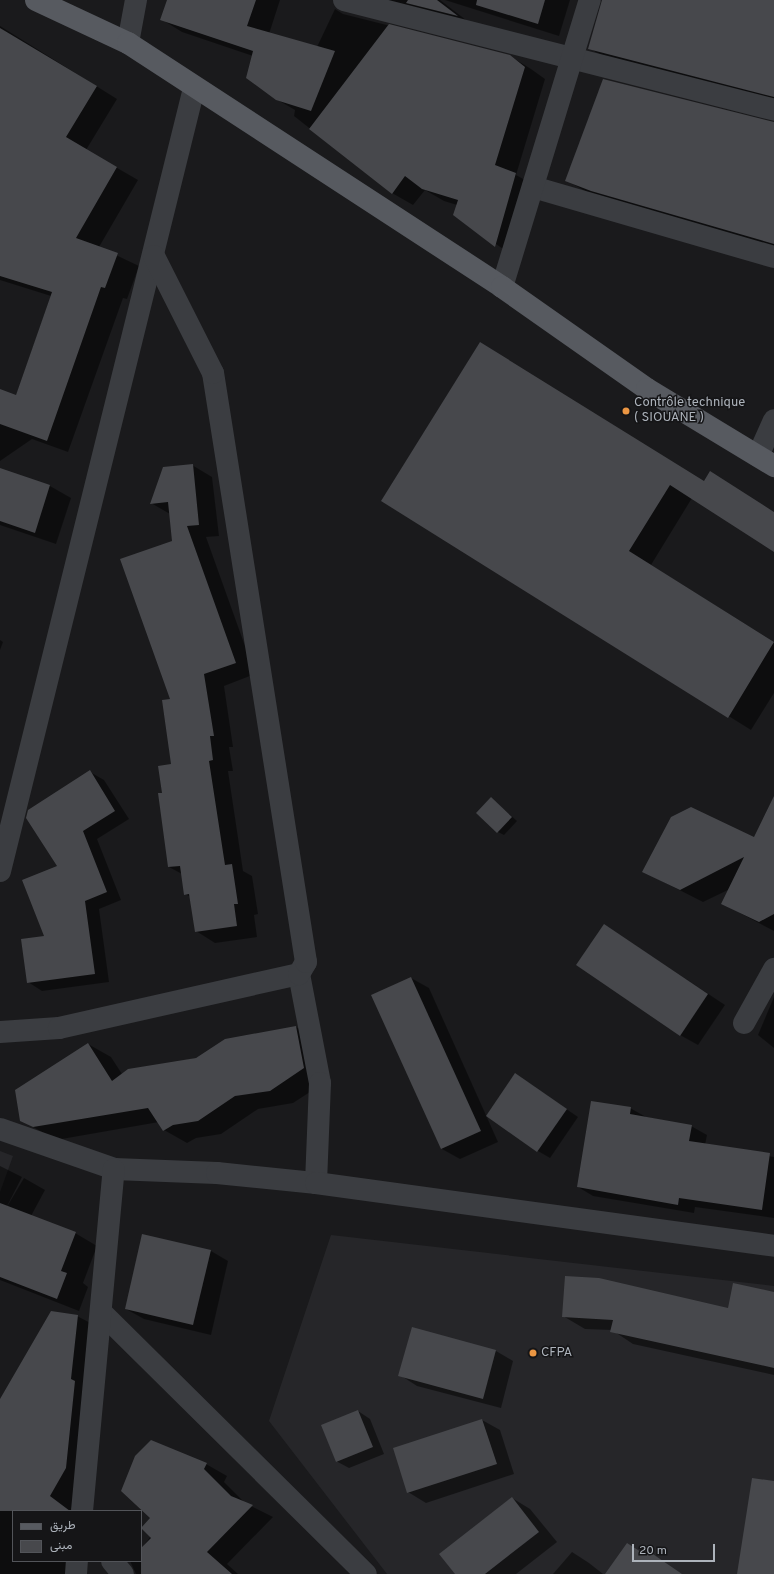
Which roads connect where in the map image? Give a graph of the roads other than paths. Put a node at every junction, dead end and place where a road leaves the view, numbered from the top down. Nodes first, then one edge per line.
1 (36, 0) edge
2 (136, 0) edge
3 (344, 0) edge
4 (590, 0) edge
5 (128, 43) junction
6 (572, 60) junction
7 (194, 88) junction
8 (774, 110) edge
9 (533, 187) junction
10 (154, 256) junction
11 (774, 257) edge
12 (502, 287) junction
13 (774, 420) edge
14 (766, 461) edge
15 (0, 871) edge
16 (774, 970) edge
17 (299, 974) junction
18 (744, 1023) dead end
19 (0, 1032) edge
20 (0, 1129) edge
21 (114, 1169) junction
22 (316, 1183) junction
23 (774, 1246) edge
24 (102, 1313) junction
25 (82, 1510) edge
26 (77, 1562) edge
27 (113, 1562) edge
28 (76, 1574) edge
29 (123, 1574) edge
30 (366, 1574) edge

1 - 5 main road
2 - 5 street
3 - 6 street
4 - 6 street
5 - 7 main road
6 - 8 street
6 - 9 street
7 - 10 street
7 - 12 main road
9 - 11 street
9 - 12 street
10 - 15 street
10 - 17 street
12 - 14 main road
13 - 14 street
16 - 18 street
17 - 19 street
17 - 22 street
20 - 21 street
21 - 22 street
21 - 24 street
22 - 23 street
24 - 25 street
24 - 30 street
26 - 28 street
27 - 29 street

